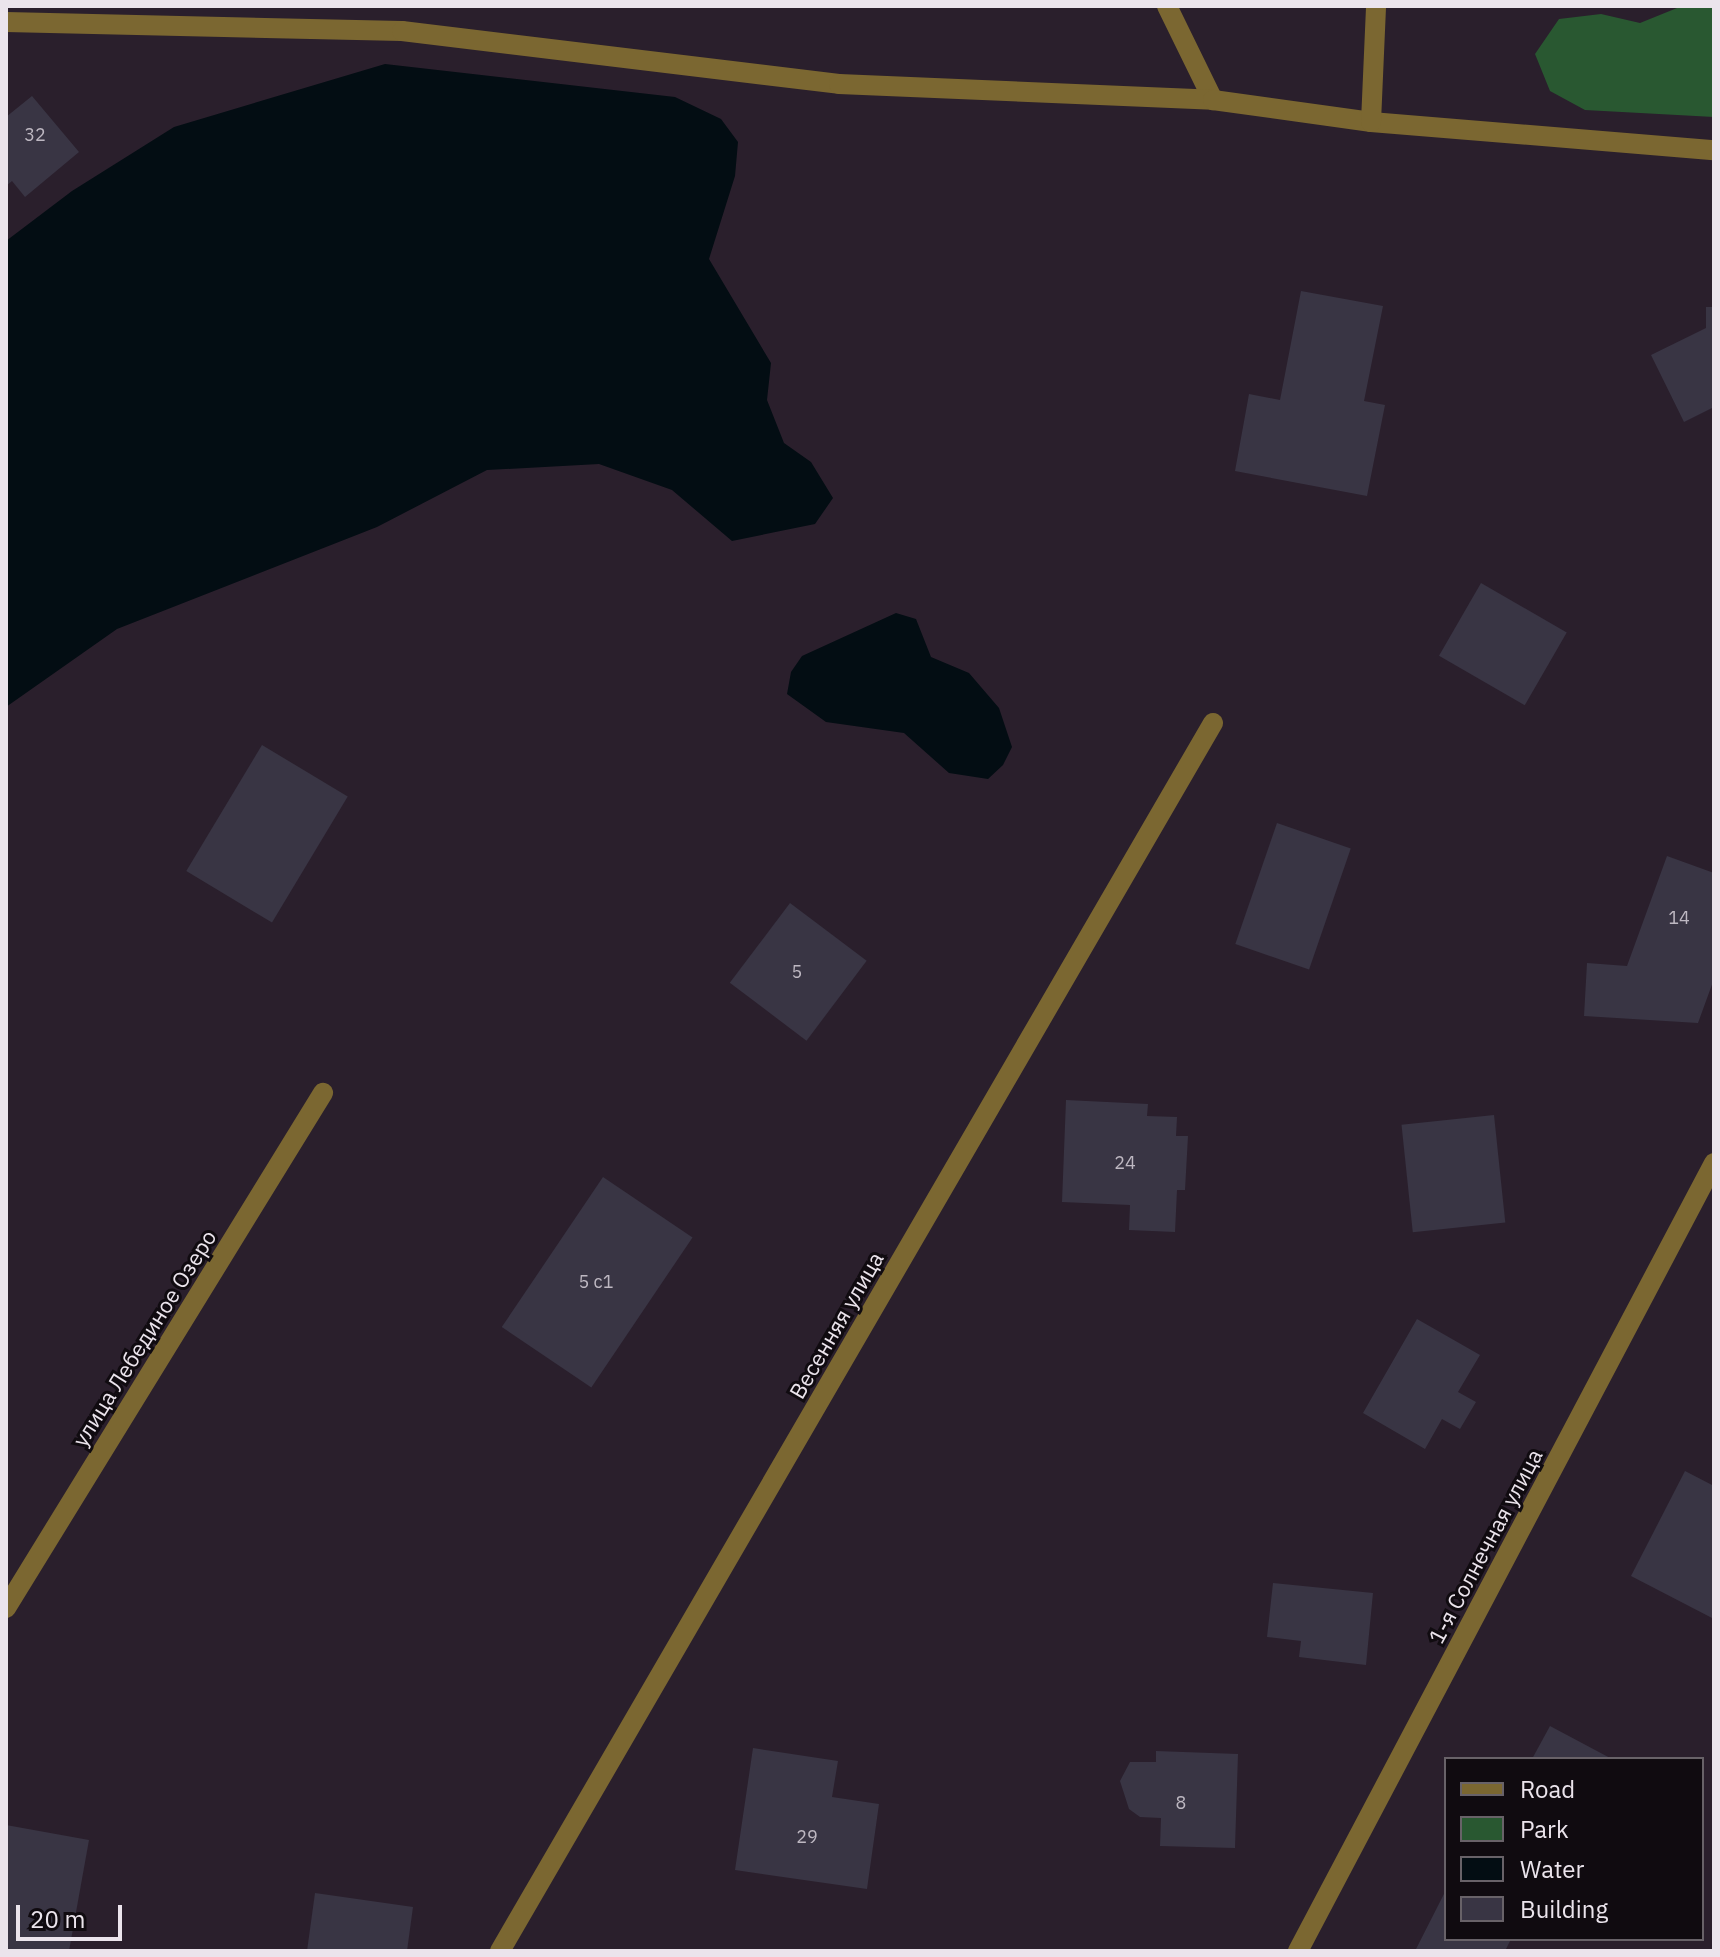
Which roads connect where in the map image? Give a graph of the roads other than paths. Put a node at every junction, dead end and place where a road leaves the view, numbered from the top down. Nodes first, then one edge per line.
1 (1167, 6) edge
2 (1376, 6) edge
3 (6, 22) edge
4 (1213, 100) junction
5 (1371, 122) junction
6 (1714, 150) edge
7 (1213, 723) dead end
8 (323, 1093) dead end
9 (1714, 1163) edge
10 (6, 1608) edge
11 (500, 1951) edge
12 (1298, 1951) edge

1 - 4 street
2 - 5 street
3 - 4 street
4 - 5 street
5 - 6 street
7 - 11 street, Весенняя улица
8 - 10 street, улица Лебединое Озеро
9 - 12 street, 1-я Солнечная улица

